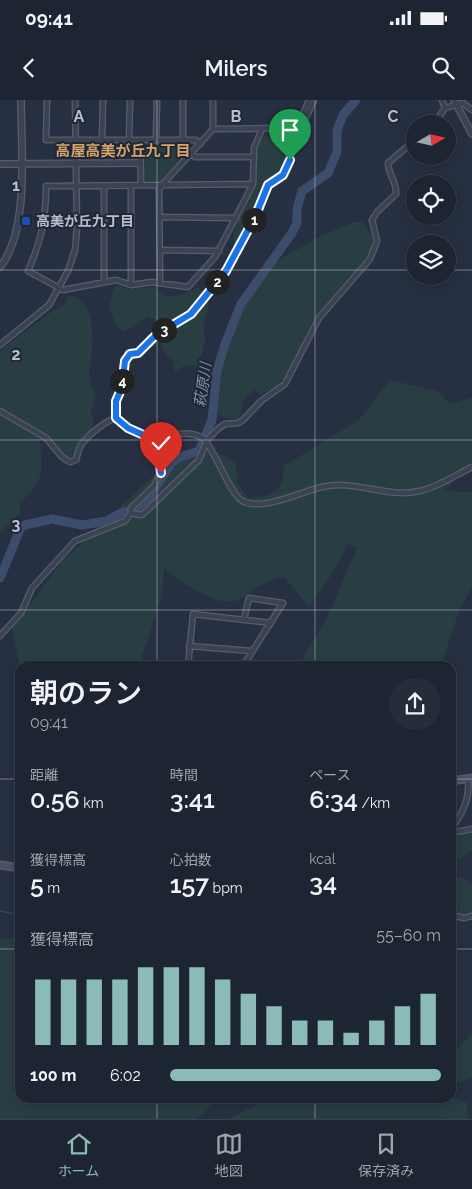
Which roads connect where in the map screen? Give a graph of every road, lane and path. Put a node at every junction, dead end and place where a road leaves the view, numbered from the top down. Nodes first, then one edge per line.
1 (21, 100) edge
2 (47, 100) edge
3 (75, 100) edge
4 (103, 100) edge
5 (130, 100) edge
6 (158, 100) edge
7 (184, 100) edge
8 (213, 100) edge
9 (309, 100) edge
10 (314, 100) edge
11 (442, 100) edge
12 (458, 102) edge
13 (445, 108) junction
14 (472, 110) edge
15 (440, 115) edge
16 (213, 129) junction
17 (262, 129) junction
18 (472, 134) edge
19 (102, 140) junction
20 (129, 140) junction
21 (140, 140) junction
22 (156, 140) junction
23 (183, 140) junction
24 (75, 141) junction
25 (200, 144) junction
26 (406, 148) edge
27 (192, 154) junction
28 (253, 157) junction
29 (140, 163) junction
30 (0, 164) edge
31 (21, 164) junction
32 (76, 164) junction
33 (162, 184) junction
34 (253, 184) junction
35 (140, 185) junction
36 (76, 186) junction
37 (104, 186) junction
38 (131, 186) junction
39 (160, 217) junction
40 (236, 218) junction
41 (160, 250) junction
42 (219, 251) junction
43 (0, 267) edge
44 (104, 282) junction
45 (160, 283) junction
46 (131, 284) junction
47 (60, 288) junction
48 (0, 345) edge
49 (0, 411) edge
50 (116, 418) junction
51 (148, 437) junction
52 (207, 440) junction
53 (472, 467) edge
54 (131, 510) junction
55 (244, 619) junction
56 (270, 623) junction
57 (0, 636) edge
58 (189, 646) junction
59 (252, 651) junction
60 (188, 661) edge
61 (246, 661) edge
62 (470, 779) edge
63 (456, 780) edge
64 (456, 821) edge
65 (472, 830) edge
66 (456, 832) edge
67 (0, 865) edge
68 (15, 867) edge
69 (456, 916) edge
70 (472, 916) edge

1 - 31 street
2 - 24 street
3 - 24 street
4 - 19 street
5 - 20 street
6 - 22 street
7 - 23 street
8 - 16 street
9 - 17 street
10 - 50 street
11 - 13 street
12 - 13 street
12 - 14 street
12 - 18 street
13 - 15 street
16 - 17 street
16 - 25 street
17 - 28 street
19 - 20 street
19 - 24 street
20 - 21 street
21 - 22 street
21 - 29 street
22 - 23 street
23 - 25 street
24 - 32 street
25 - 27 street
26 - 52 street
27 - 28 street
27 - 33 street
28 - 34 street
29 - 32 street
29 - 35 street
30 - 31 street
31 - 32 street
31 - 43 street
32 - 36 street
33 - 34 street
33 - 35 street
33 - 39 street
34 - 40 street
35 - 38 street
36 - 37 street
36 - 47 street
36 - 47 street
37 - 38 street
37 - 44 street
38 - 46 street
39 - 40 street
39 - 41 street
40 - 42 street
41 - 42 street
41 - 45 street
42 - 45 street
44 - 46 street
44 - 47 street
45 - 46 street
47 - 48 street
49 - 50 street
50 - 51 street
51 - 52 street
51 - 54 street
52 - 53 street
52 - 54 street
54 - 57 street
55 - 56 street
55 - 56 street
55 - 58 street
56 - 59 street
58 - 59 street
58 - 60 street
59 - 61 street
62 - 63 main road
62 - 64 street
65 - 66 street
67 - 68 main road
69 - 70 street

